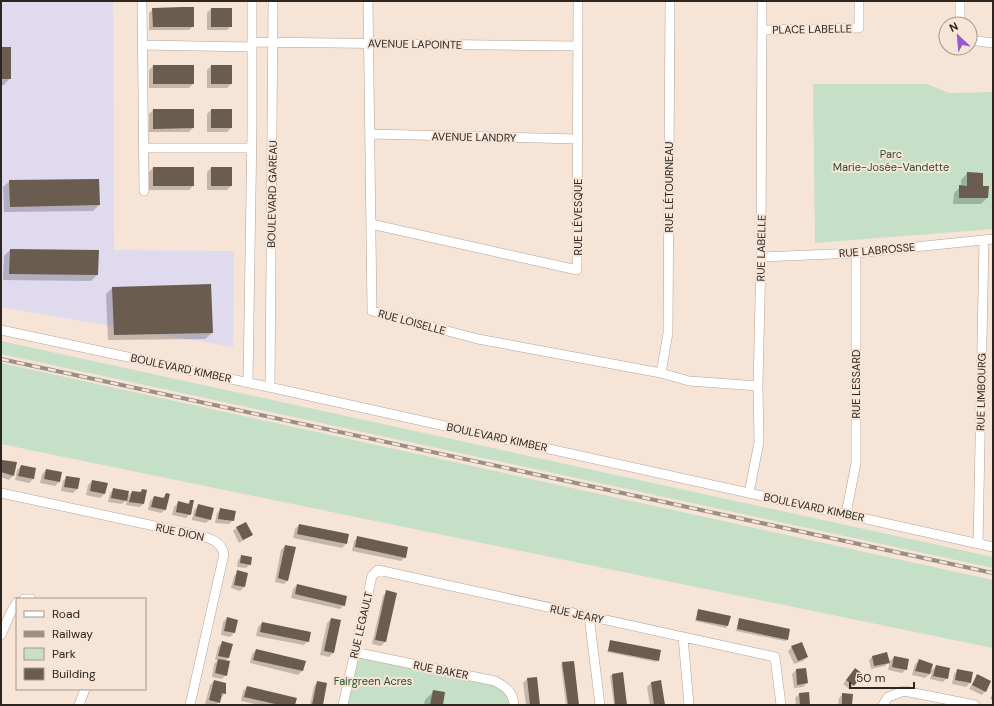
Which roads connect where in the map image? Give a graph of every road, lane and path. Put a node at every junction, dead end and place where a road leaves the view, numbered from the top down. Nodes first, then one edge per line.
1 (142, 1) edge
2 (252, 1) edge
3 (273, 1) edge
4 (368, 1) edge
5 (578, 1) edge
6 (670, 1) edge
7 (762, 1) edge
8 (859, 1) edge
9 (960, 1) edge
10 (960, 16) edge
11 (763, 30) junction
12 (978, 41) edge
13 (273, 42) junction
14 (993, 43) edge
15 (252, 44) junction
16 (368, 44) junction
17 (143, 45) junction
18 (578, 46) junction
19 (370, 134) junction
20 (578, 139) junction
21 (143, 148) junction
22 (252, 148) junction
23 (144, 191) dead end
24 (371, 224) junction
25 (988, 240) edge
26 (856, 253) junction
27 (761, 257) junction
28 (1, 330) edge
29 (661, 373) junction
30 (248, 382) junction
31 (758, 386) junction
32 (270, 387) junction
33 (1, 493) edge
34 (749, 493) junction
35 (846, 514) junction
36 (978, 544) junction
37 (993, 547) edge
38 (378, 570) joint
39 (16, 604) edge
40 (589, 616) junction
41 (1, 635) edge
42 (683, 637) junction
43 (354, 652) junction
44 (85, 690) edge
45 (886, 701) edge
46 (79, 705) edge
47 (190, 705) edge
48 (343, 705) edge
49 (514, 705) edge
50 (600, 705) edge
51 (689, 705) edge
52 (781, 705) edge
53 (975, 705) edge

1 - 17 street
2 - 15 street, BOULEVARD GAREAU
3 - 13 street, BOULEVARD GAREAU
4 - 16 street, RUE LOISELLE
5 - 18 street, RUE LÉVESQUE
6 - 29 street, RUE LÉTOURNEAU
7 - 11 street, RUE LABELLE
8 - 11 street, PLACE LABELLE
9 - 10 street
11 - 27 street, RUE LABELLE
12 - 14 street
13 - 15 street, AVENUE LAPOINTE
13 - 16 street, AVENUE LAPOINTE
13 - 32 street, BOULEVARD GAREAU
15 - 17 street, AVENUE LAPOINTE
15 - 22 street, BOULEVARD GAREAU
16 - 18 street, AVENUE LAPOINTE
16 - 19 street, RUE LOISELLE
17 - 21 street
18 - 20 street, RUE LÉVESQUE
19 - 20 street, AVENUE LANDRY
19 - 24 street, RUE LOISELLE
20 - 24 street, RUE LÉVESQUE
21 - 22 street
21 - 23 street
22 - 30 street, BOULEVARD GAREAU
24 - 29 street, RUE LOISELLE
25 - 26 street, RUE LABROSSE
25 - 36 street, RUE LIMBOURG
26 - 27 street, RUE LABROSSE
26 - 35 street, RUE LESSARD
27 - 31 street, RUE LABELLE
28 - 30 street, BOULEVARD KIMBER
29 - 31 street, RUE LOISELLE
30 - 32 street, BOULEVARD KIMBER
31 - 34 street, RUE LABELLE
32 - 34 street, BOULEVARD KIMBER
33 - 47 street, RUE DION
34 - 35 street, BOULEVARD KIMBER
35 - 36 street, BOULEVARD KIMBER
36 - 37 street, BOULEVARD KIMBER
38 - 40 street, RUE JEARY
38 - 43 street, RUE LEGAULT
39 - 41 street
40 - 42 street, RUE JEARY
40 - 50 street
42 - 51 street
42 - 52 street, RUE JEARY
43 - 48 street, RUE LEGAULT
43 - 49 street, RUE BAKER
44 - 46 street
45 - 53 street

